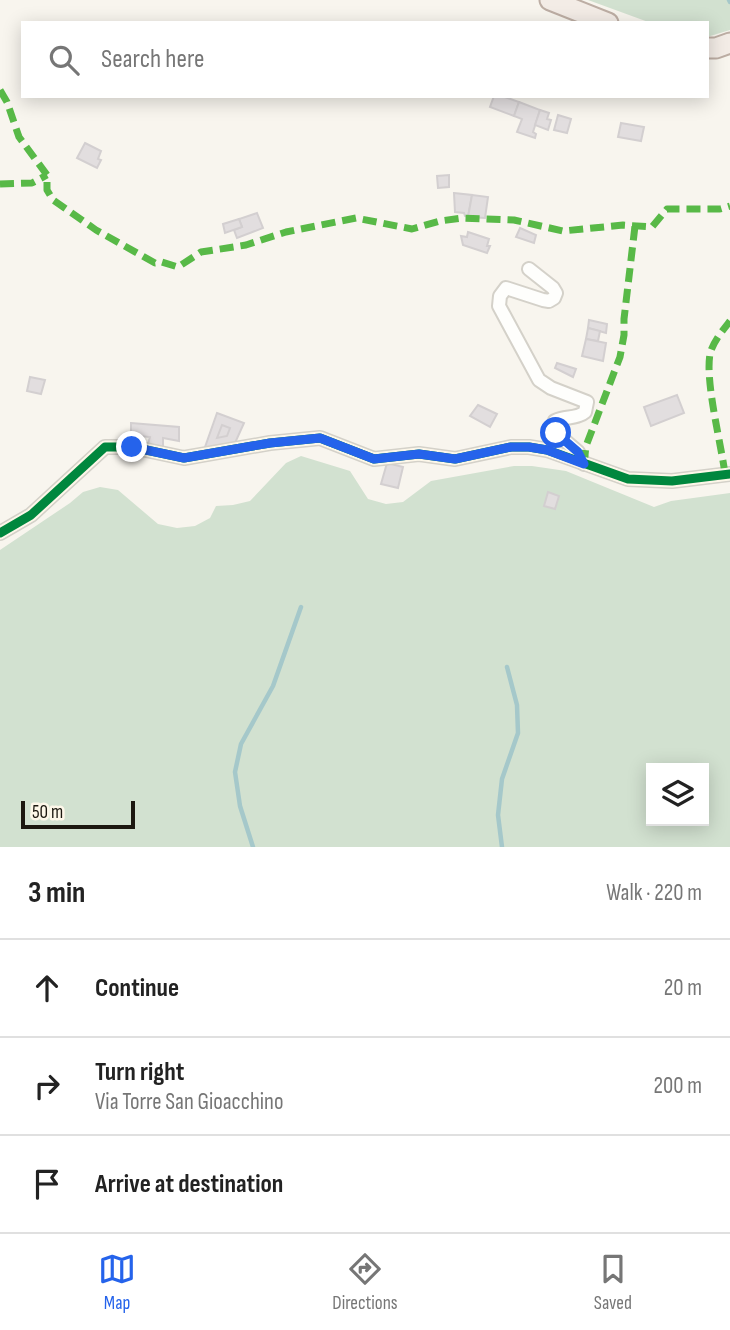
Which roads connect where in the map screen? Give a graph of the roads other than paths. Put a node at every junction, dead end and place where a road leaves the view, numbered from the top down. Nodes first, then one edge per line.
1 (550, 0) edge
2 (603, 21) edge
3 (730, 43) edge
4 (709, 48) edge
5 (529, 269) dead end
6 (584, 464) junction
7 (730, 474) edge
8 (0, 533) edge

1 - 2 main road
3 - 4 main road
5 - 6 street
6 - 7 street
6 - 8 street

